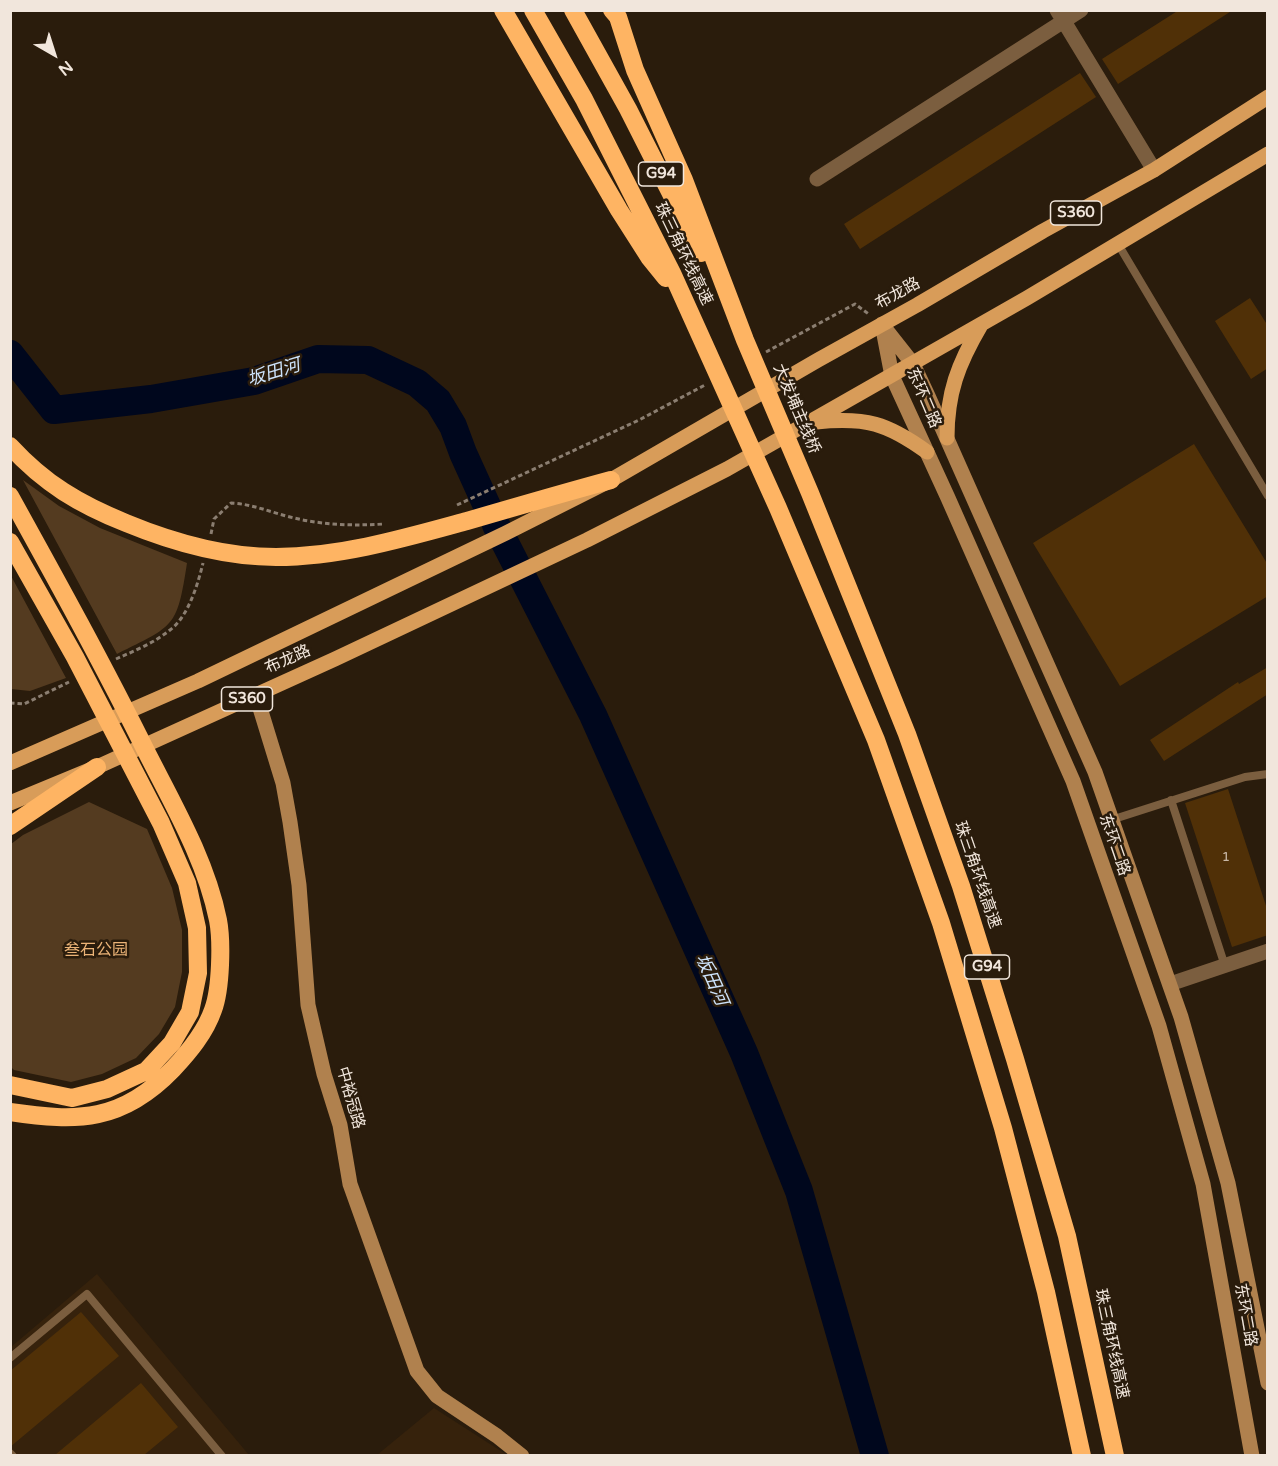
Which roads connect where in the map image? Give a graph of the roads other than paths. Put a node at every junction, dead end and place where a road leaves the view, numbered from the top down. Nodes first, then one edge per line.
1 (503, 10) edge
2 (533, 10) edge
3 (573, 10) edge
4 (612, 10) edge
5 (1081, 10) edge
6 (1060, 16) edge
7 (1268, 98) edge
8 (1268, 154) edge
9 (1154, 170) junction
10 (817, 179) dead end
11 (1118, 244) junction
12 (686, 302) junction
13 (882, 324) junction
14 (981, 325) junction
15 (745, 340) junction
16 (913, 364) junction
17 (892, 376) junction
18 (810, 423) junction
19 (947, 438) junction
20 (10, 446) edge
21 (927, 452) junction
22 (611, 480) junction
23 (810, 493) joint
24 (10, 496) edge
25 (1268, 496) edge
26 (10, 542) edge
27 (256, 694) junction
28 (10, 763) edge
29 (97, 767) junction
30 (1268, 774) edge
31 (1171, 800) junction
32 (10, 803) edge
33 (1111, 820) junction
34 (10, 826) edge
35 (1268, 951) edge
36 (1225, 966) junction
37 (1170, 984) junction
38 (10, 1085) edge
39 (10, 1112) edge
40 (10, 1358) edge
41 (1268, 1383) edge
42 (222, 1455) edge
43 (522, 1455) edge
44 (1082, 1455) edge
45 (1115, 1455) edge
46 (1252, 1455) edge

1 - 12 highway
2 - 12 highway, 珠三角环线高速 / G94
3 - 15 highway, 珠三角环线高速 / G94
4 - 15 highway
5 - 6 street
6 - 9 street
6 - 10 street
7 - 9 main road, 布龙路 / S360
8 - 11 main road, S360
9 - 13 main road, 布龙路 / S360
11 - 14 main road, S360
11 - 25 lane
12 - 44 highway, 珠三角环线高速 / G94
13 - 16 main road, 东环二路
13 - 17 main road, 东环二路
13 - 22 main road, 布龙路 / S360
14 - 16 main road, S360
14 - 19 main road
15 - 23 highway, 大发埔主线桥 / G94
16 - 17 main road, S360
16 - 19 main road, 东环二路
17 - 18 main road, S360
17 - 21 main road, 东环二路
18 - 21 main road
18 - 27 main road, 布龙路 / S360
19 - 33 main road, 东环二路
20 - 22 highway
21 - 46 main road, 东环二路
22 - 28 main road, 布龙路 / S360
23 - 45 highway, 珠三角环线高速 / G94
24 - 39 highway
26 - 38 highway
27 - 29 main road, 布龙路 / S360
27 - 43 main road, 中裕冠路
29 - 32 main road, 布龙路 / S360
29 - 34 highway
30 - 31 lane
31 - 33 lane
31 - 36 lane
33 - 37 main road, 东环二路
35 - 36 street
36 - 37 street
37 - 41 main road, 东环二路
40 - 42 lane

